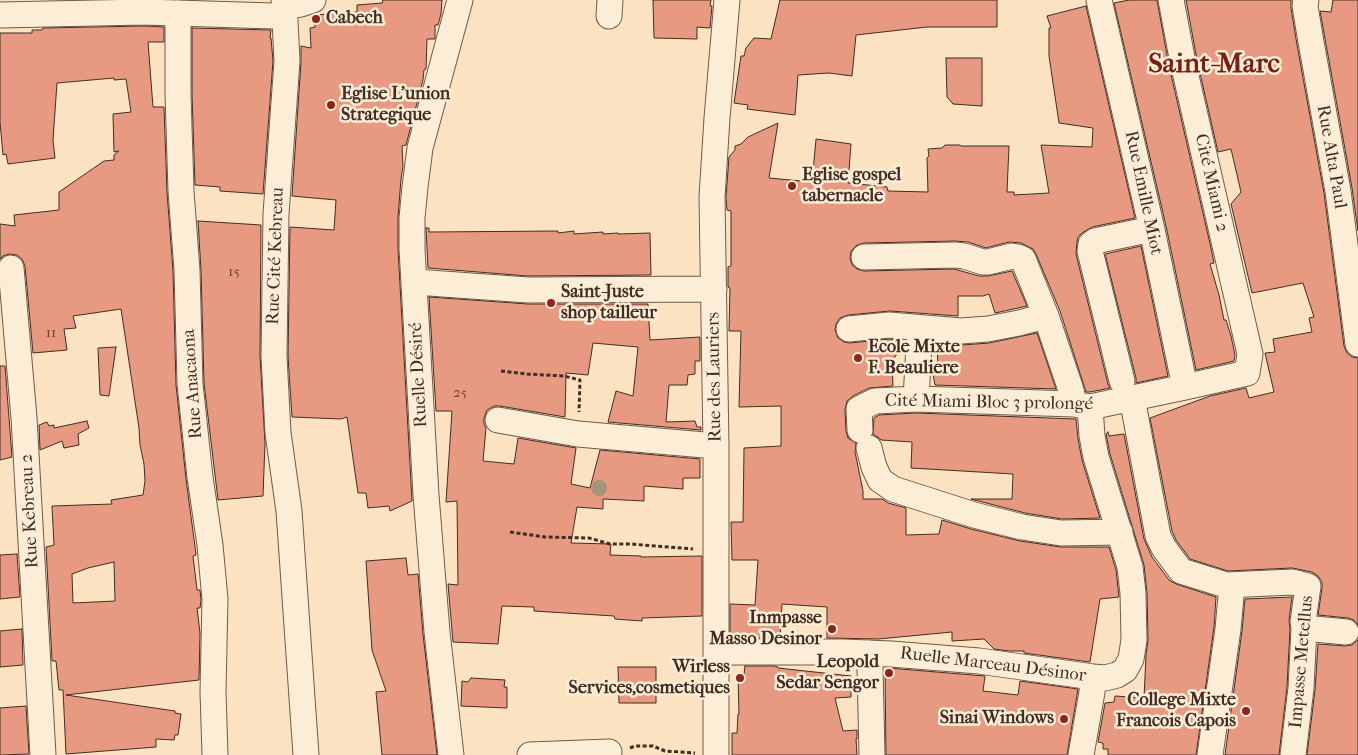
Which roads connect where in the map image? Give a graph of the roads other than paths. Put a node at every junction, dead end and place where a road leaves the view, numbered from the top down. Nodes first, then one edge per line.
1 (313, 0) edge
2 (460, 0) edge
3 (727, 0) edge
4 (1099, 0) edge
5 (1171, 0) edge
6 (1306, 0) edge
7 (144, 6) edge
8 (285, 7) edge
9 (178, 13) junction
10 (0, 15) edge
11 (1152, 229) junction
12 (864, 257) dead end
13 (11, 268) dead end
14 (415, 282) junction
15 (714, 289) junction
16 (1046, 316) junction
17 (920, 328) junction
18 (849, 329) dead end
19 (1358, 344) edge
20 (1248, 365) joint
21 (1184, 387) junction
22 (1127, 389) junction
23 (916, 399) junction
24 (1082, 405) junction
25 (498, 420) dead end
26 (716, 446) junction
27 (1120, 532) junction
28 (1232, 585) junction
29 (1304, 628) junction
30 (1346, 632) dead end
31 (716, 652) junction
32 (869, 653) junction
33 (1105, 676) junction
34 (609, 752) road end
35 (716, 754) edge
36 (43, 755) edge
37 (215, 755) edge
38 (306, 755) edge
39 (451, 755) edge
40 (530, 755) edge
41 (872, 755) edge
42 (1081, 755) edge
43 (1210, 755) edge
44 (1293, 755) edge

1 - 8 street
2 - 14 street, Ruelle Désiré
3 - 15 street, Rue des Lauriers
4 - 11 street, Rue Emille Miot
5 - 20 street, Cité Miami 2
6 - 19 street, Rue Alta Paul
7 - 9 street
7 - 10 street
8 - 9 street
8 - 38 street, Rue Cité Kebreau
9 - 37 street, Rue Anacaona
11 - 21 street, Rue Emille Miot
11 - 22 street
12 - 16 street
13 - 36 street, Rue Kebreau 2
14 - 15 street
14 - 39 street, Ruelle Désiré
15 - 26 street, Rue des Lauriers
16 - 17 street
16 - 24 street
17 - 18 street
17 - 23 street
20 - 21 street, Cité Miami Bloc 3 prolongé
21 - 22 street, Cité Miami Bloc 3 prolongé
22 - 24 street, Cité Miami Bloc 3 prolongé
22 - 28 street
23 - 24 street, Cité Miami Bloc 3 prolongé
23 - 27 street, Cité Miami Bloc 3 prolongé
24 - 27 street
25 - 26 street
26 - 31 street, Rue des Lauriers
27 - 33 street
28 - 29 street, Impasse Metellus
28 - 43 street
29 - 30 street
29 - 44 street, Impasse Metellus
31 - 32 street, Ruelle Marceau Désinor
31 - 35 street, Rue des Lauriers
32 - 33 street, Ruelle Marceau Désinor
32 - 41 street
33 - 42 street
34 - 40 street

